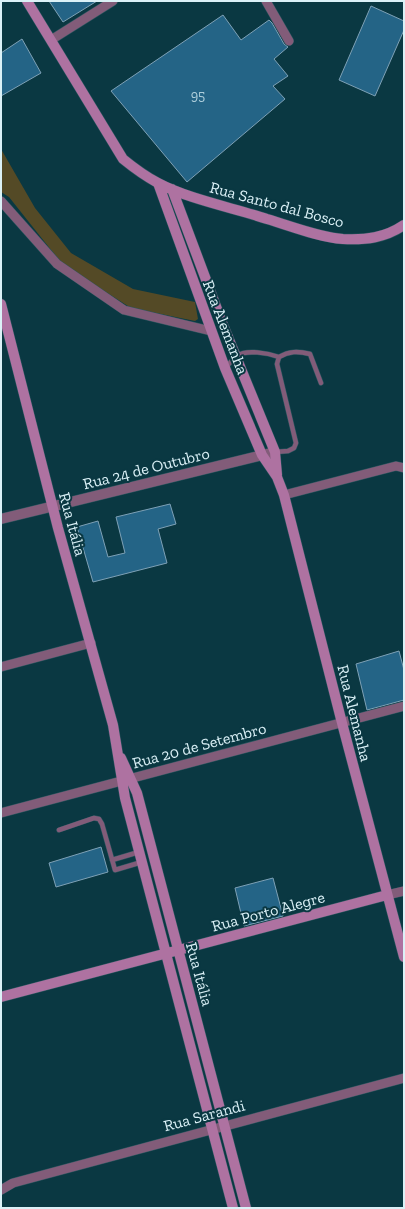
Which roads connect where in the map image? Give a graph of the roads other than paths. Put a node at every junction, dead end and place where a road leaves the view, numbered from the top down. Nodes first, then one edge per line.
1 (27, 1) edge
2 (113, 1) edge
3 (266, 1) edge
4 (51, 40) junction
5 (289, 41) dead end
6 (165, 186) junction
7 (1, 201) edge
8 (404, 225) edge
9 (1, 304) edge
10 (211, 331) junction
11 (236, 356) junction
12 (279, 357) junction
13 (225, 368) junction
14 (321, 383) dead end
15 (275, 452) junction
16 (262, 455) junction
17 (404, 468) edge
18 (277, 477) junction
19 (284, 495) junction
20 (53, 506) junction
21 (1, 519) edge
22 (91, 643) junction
23 (1, 667) edge
24 (404, 706) edge
25 (342, 723) junction
26 (118, 751) junction
27 (132, 778) junction
28 (121, 781) junction
29 (1, 813) edge
30 (59, 830) dead end
31 (139, 852) junction
32 (112, 860) junction
33 (142, 862) junction
34 (404, 891) edge
35 (387, 895) junction
36 (178, 950) junction
37 (166, 953) junction
38 (404, 957) edge
39 (1, 997) edge
40 (404, 1078) edge
41 (224, 1125) junction
42 (212, 1129) junction
43 (1, 1182) edge
44 (12, 1183) junction
45 (1, 1190) edge
46 (233, 1208) edge
47 (246, 1208) edge

1 - 4 main road, Rua Santo dal Bosco
2 - 4 street
3 - 5 street
4 - 6 main road, Rua Santo dal Bosco
6 - 8 main road, Rua Santo dal Bosco
6 - 10 main road, Rua Alemanha
6 - 11 main road, Rua Alemanha
7 - 10 street
9 - 20 main road, Rua Itália
10 - 13 main road, Rua Alemanha
11 - 12 lane
11 - 13 lane
11 - 15 main road, Rua Alemanha
12 - 14 lane
12 - 15 lane
13 - 16 main road, Rua Alemanha
15 - 16 street, Rua 24 de Outubro
15 - 18 main road, Rua Alemanha
16 - 18 main road, Rua Alemanha
16 - 20 street, Rua 24 de Outubro
17 - 19 street
18 - 19 main road, Rua Alemanha
19 - 25 main road, Rua Alemanha
20 - 21 street, Rua 24 de Outubro
20 - 22 main road, Rua Itália
22 - 23 street
22 - 26 main road, Rua Itália
24 - 25 street, Rua 20 de Setembro
25 - 27 street, Rua 20 de Setembro
25 - 35 main road, Rua Alemanha
26 - 27 main road, Rua Itália
26 - 28 main road, Rua Itália
27 - 28 street, Rua 20 de Setembro
27 - 36 main road, Rua Itália
28 - 29 street, Rua 20 de Setembro
28 - 31 main road, Rua Itália
30 - 32 lane
31 - 32 lane
31 - 33 main road, Rua Itália
32 - 33 lane
33 - 37 main road, Rua Itália
34 - 35 street, Rua Porto Alegre
35 - 36 main road, Rua Porto Alegre
35 - 38 main road, Rua Alemanha
36 - 37 main road, Rua Porto Alegre
36 - 41 main road, Rua Itália
37 - 39 main road, Rua Porto Alegre
37 - 42 main road, Rua Itália
40 - 41 street, Rua Sarandi
41 - 42 street, Rua Sarandi
41 - 47 main road, Rua Itália
42 - 44 street, Rua Sarandi
42 - 46 main road, Rua Itália
43 - 44 street, Rua Sarandi
44 - 45 street, Rua Sarandi

